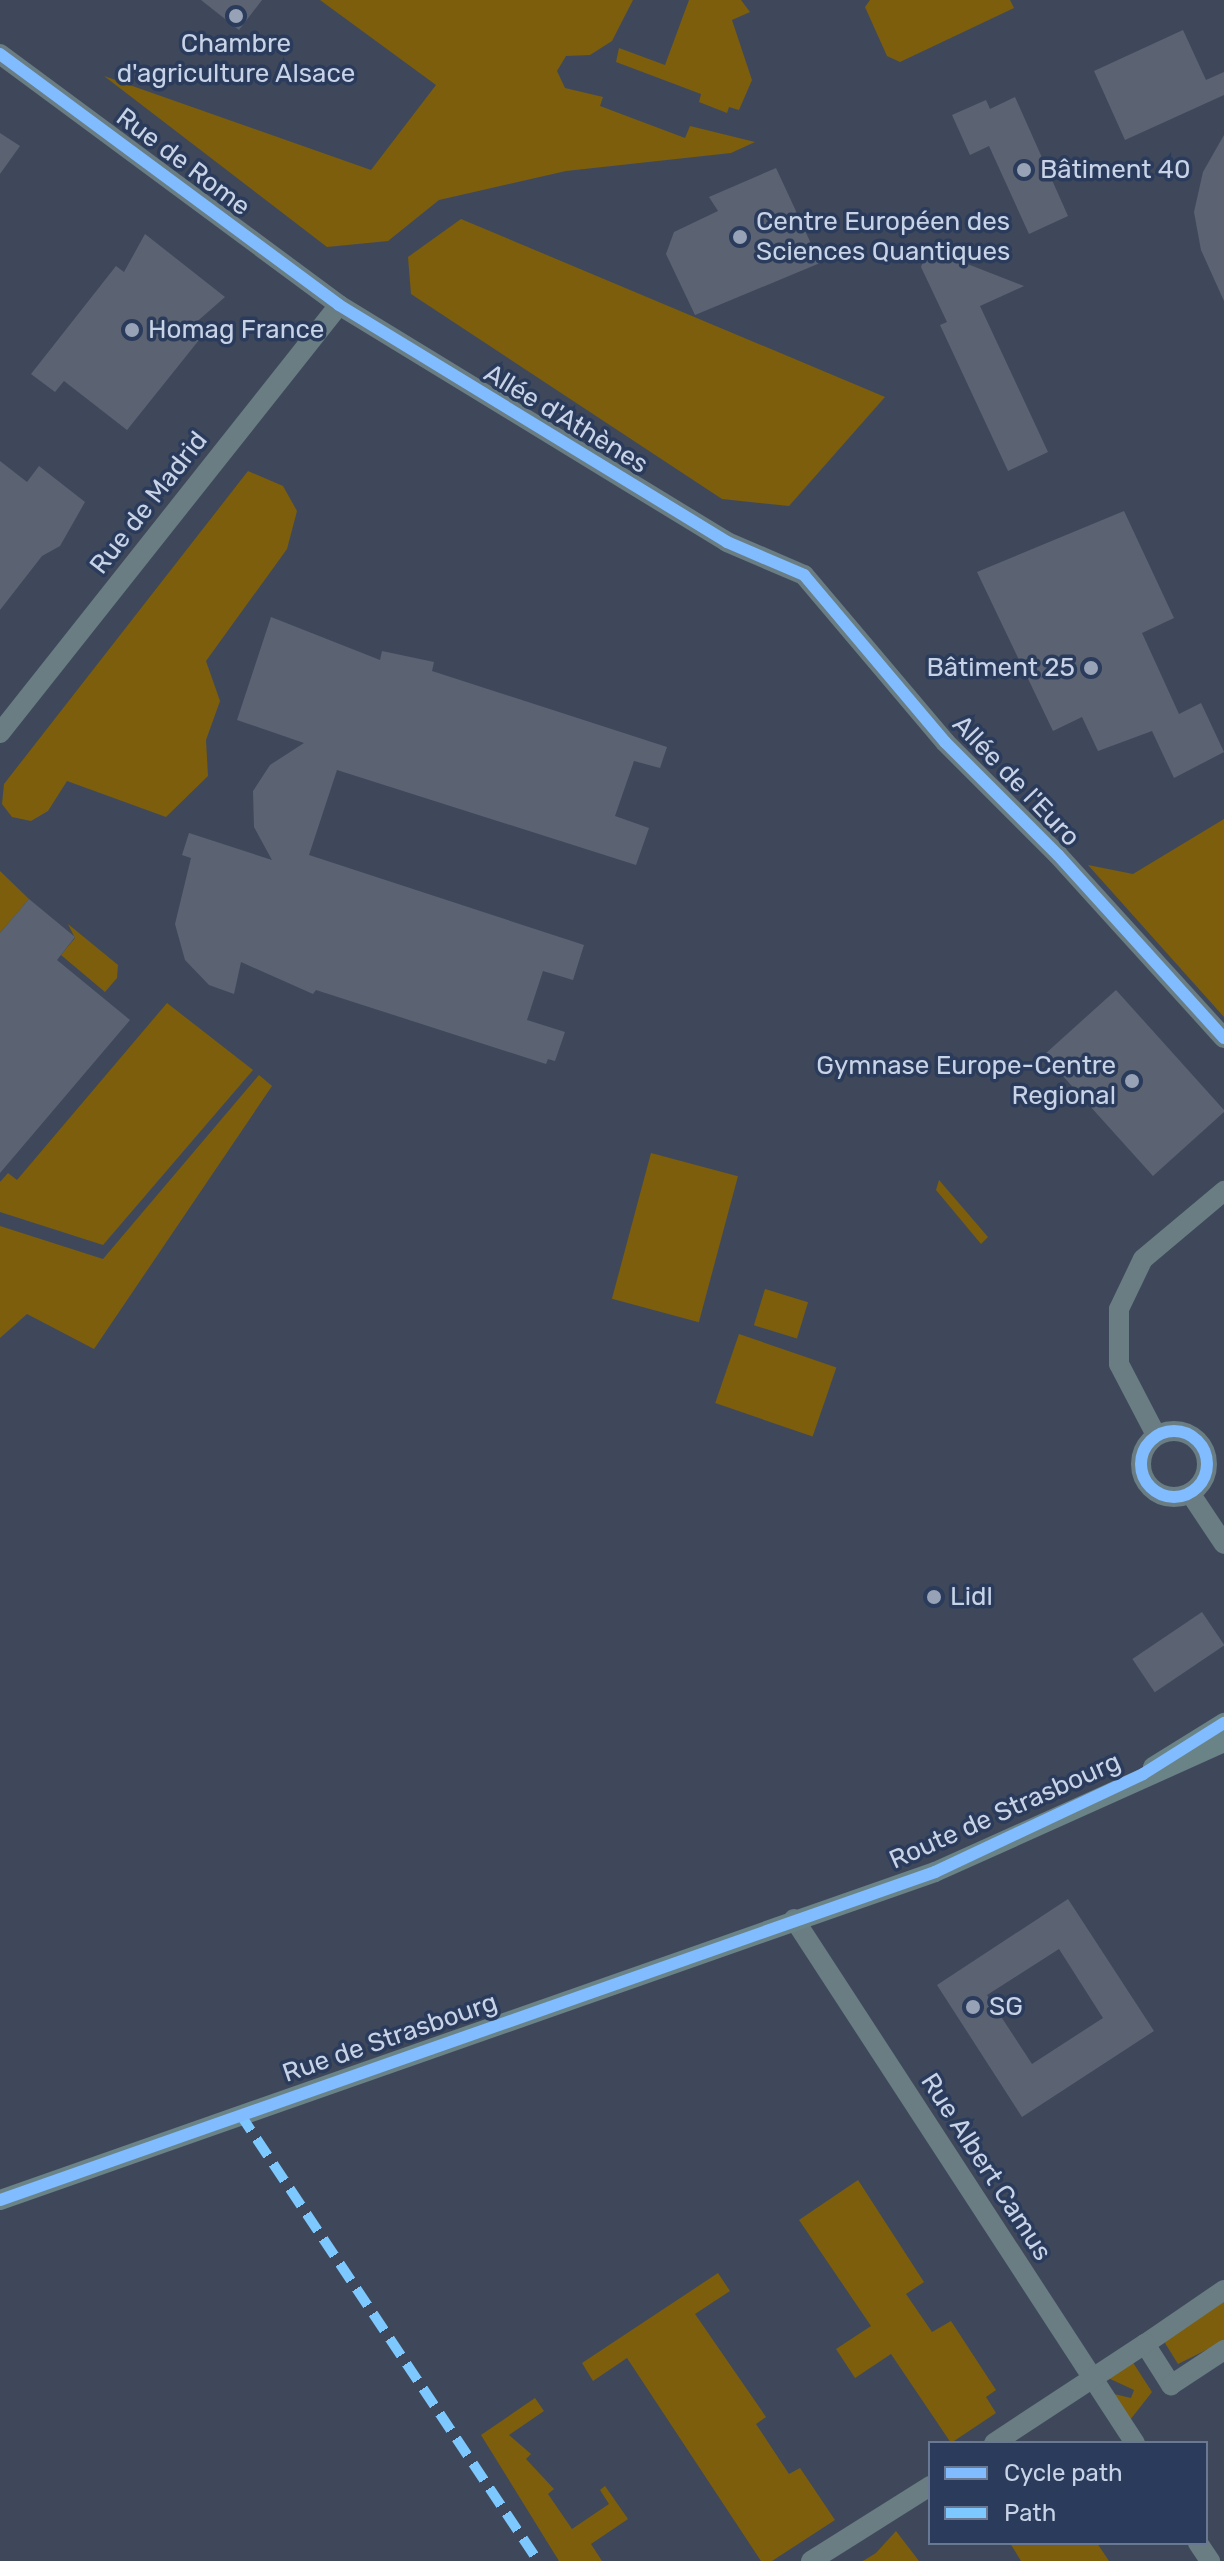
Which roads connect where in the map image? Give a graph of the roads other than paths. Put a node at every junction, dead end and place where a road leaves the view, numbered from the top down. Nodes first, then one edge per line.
1 (0, 54) edge
2 (339, 305) junction
3 (775, 558) joint
4 (0, 733) edge
5 (1224, 1038) edge
6 (1224, 1191) edge
7 (1156, 1435) junction
8 (1190, 1493) junction
9 (1224, 1544) edge
10 (1224, 1723) edge
11 (1224, 1742) edge
12 (1143, 1774) junction
13 (794, 1919) junction
14 (0, 2200) edge
15 (1224, 2290) edge
16 (1145, 2344) junction
17 (1224, 2350) edge
18 (1094, 2379) junction
19 (997, 2441) edge
20 (1134, 2441) edge
21 (928, 2487) edge
22 (811, 2561) edge

1 - 2 street, Rue de Rome
2 - 3 street, Allée d'Athènes
2 - 4 street, Rue de Madrid
3 - 5 street, Allée de l'Euro
6 - 7 street
7 - 8 street
7 - 8 street
8 - 9 street
10 - 12 main road, Route de Strasbourg
11 - 12 main road, Route de Strasbourg
12 - 13 main road, Route de Strasbourg
13 - 14 main road, Rue de Strasbourg
13 - 18 street, Rue Albert Camus
15 - 16 street
16 - 17 street
16 - 18 street
18 - 19 street
18 - 20 street, Rue Albert Camus
21 - 22 street

